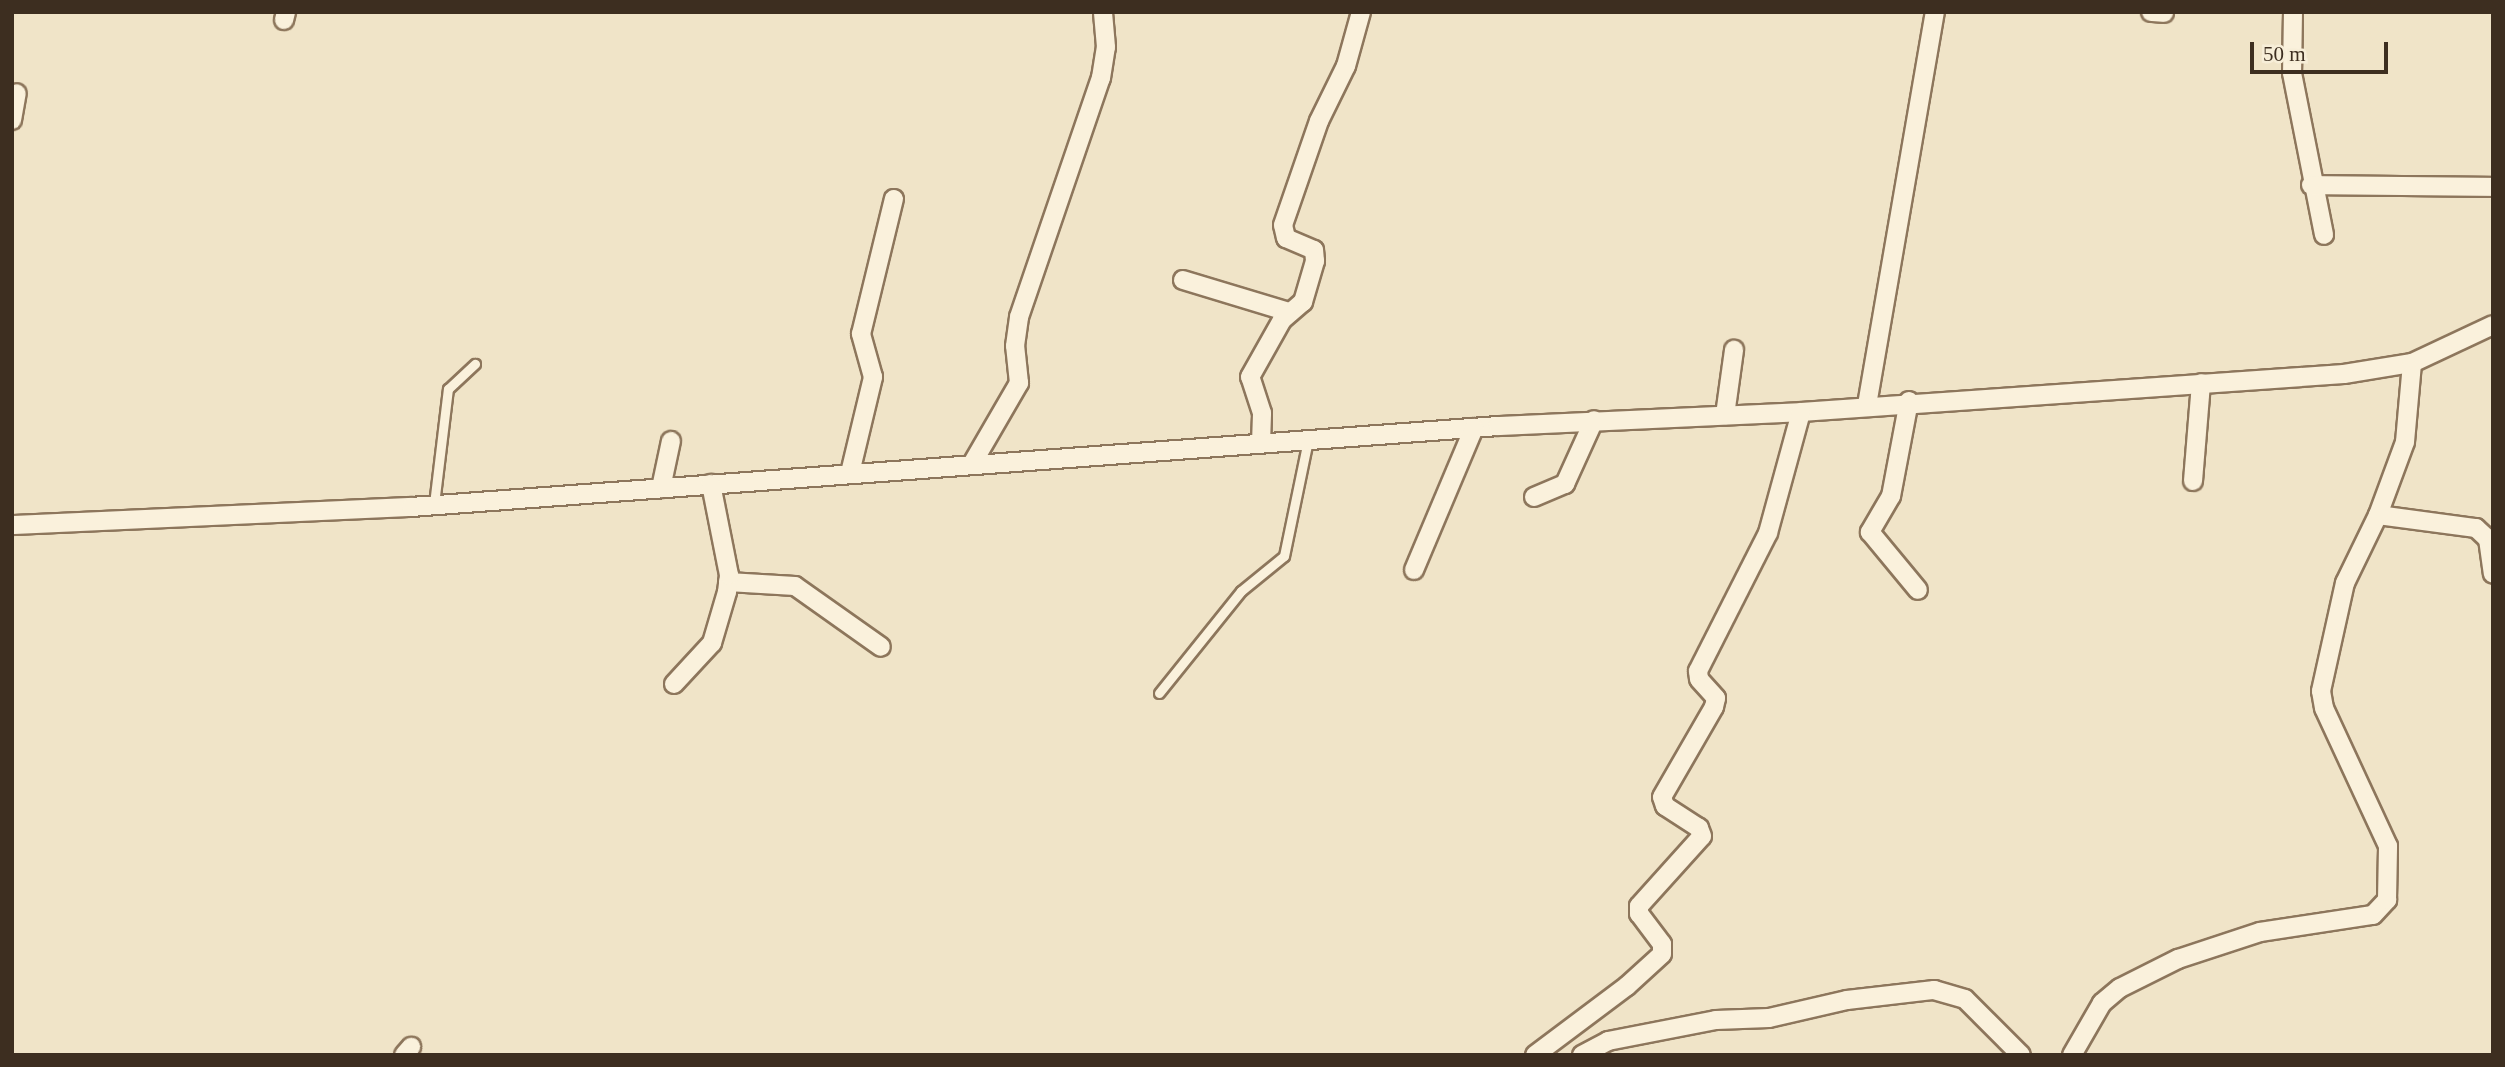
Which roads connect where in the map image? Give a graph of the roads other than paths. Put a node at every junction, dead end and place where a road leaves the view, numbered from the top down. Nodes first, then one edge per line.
1 (1103, 12) edge
2 (1362, 12) edge
3 (1935, 12) edge
4 (2151, 12) edge
5 (2293, 12) edge
6 (2164, 13) edge
7 (17, 93) dead end
8 (12, 120) edge
9 (2311, 185) junction
10 (2493, 187) edge
11 (894, 199) dead end
12 (2324, 235) dead end
13 (1183, 280) dead end
14 (1289, 312) junction
15 (2493, 326) edge
16 (1734, 350) dead end
17 (2412, 363) junction
18 (475, 364) dead end
19 (2201, 383) junction
20 (1909, 401) junction
21 (1867, 405) junction
22 (1801, 412) junction
23 (1725, 415) junction
24 (1594, 420) junction
25 (1474, 428) junction
26 (1308, 440) junction
27 (671, 441) dead end
28 (1261, 443) junction
29 (972, 464) junction
30 (850, 473) junction
31 (2193, 481) dead end
32 (711, 484) junction
33 (661, 488) junction
34 (1534, 497) dead end
35 (434, 504) junction
36 (2378, 515) junction
37 (12, 525) edge
38 (1413, 569) dead end
39 (2493, 574) edge
40 (728, 582) junction
41 (1918, 590) dead end
42 (881, 647) dead end
43 (674, 684) dead end
44 (1159, 693) dead end
45 (1535, 1055) edge
46 (1581, 1055) edge
47 (2021, 1055) edge
48 (2072, 1055) edge

1 - 29 street
2 - 14 street
3 - 21 street
4 - 6 street
5 - 9 street
7 - 8 street
9 - 10 street
9 - 12 street
11 - 30 street
13 - 14 street
14 - 28 street
15 - 17 street
16 - 23 street
17 - 19 street
17 - 36 street
18 - 35 lane
19 - 20 street
19 - 31 street
20 - 21 street
20 - 41 street
21 - 22 street
22 - 23 street
22 - 45 street
23 - 24 street
24 - 25 street
24 - 34 street
25 - 26 street
25 - 38 street
26 - 28 street
26 - 44 lane
27 - 33 street
28 - 29 street
29 - 30 street
30 - 32 street
32 - 33 street
32 - 40 street
33 - 35 street
35 - 37 street
36 - 39 street
36 - 48 street
40 - 42 street
40 - 43 street
46 - 47 street

